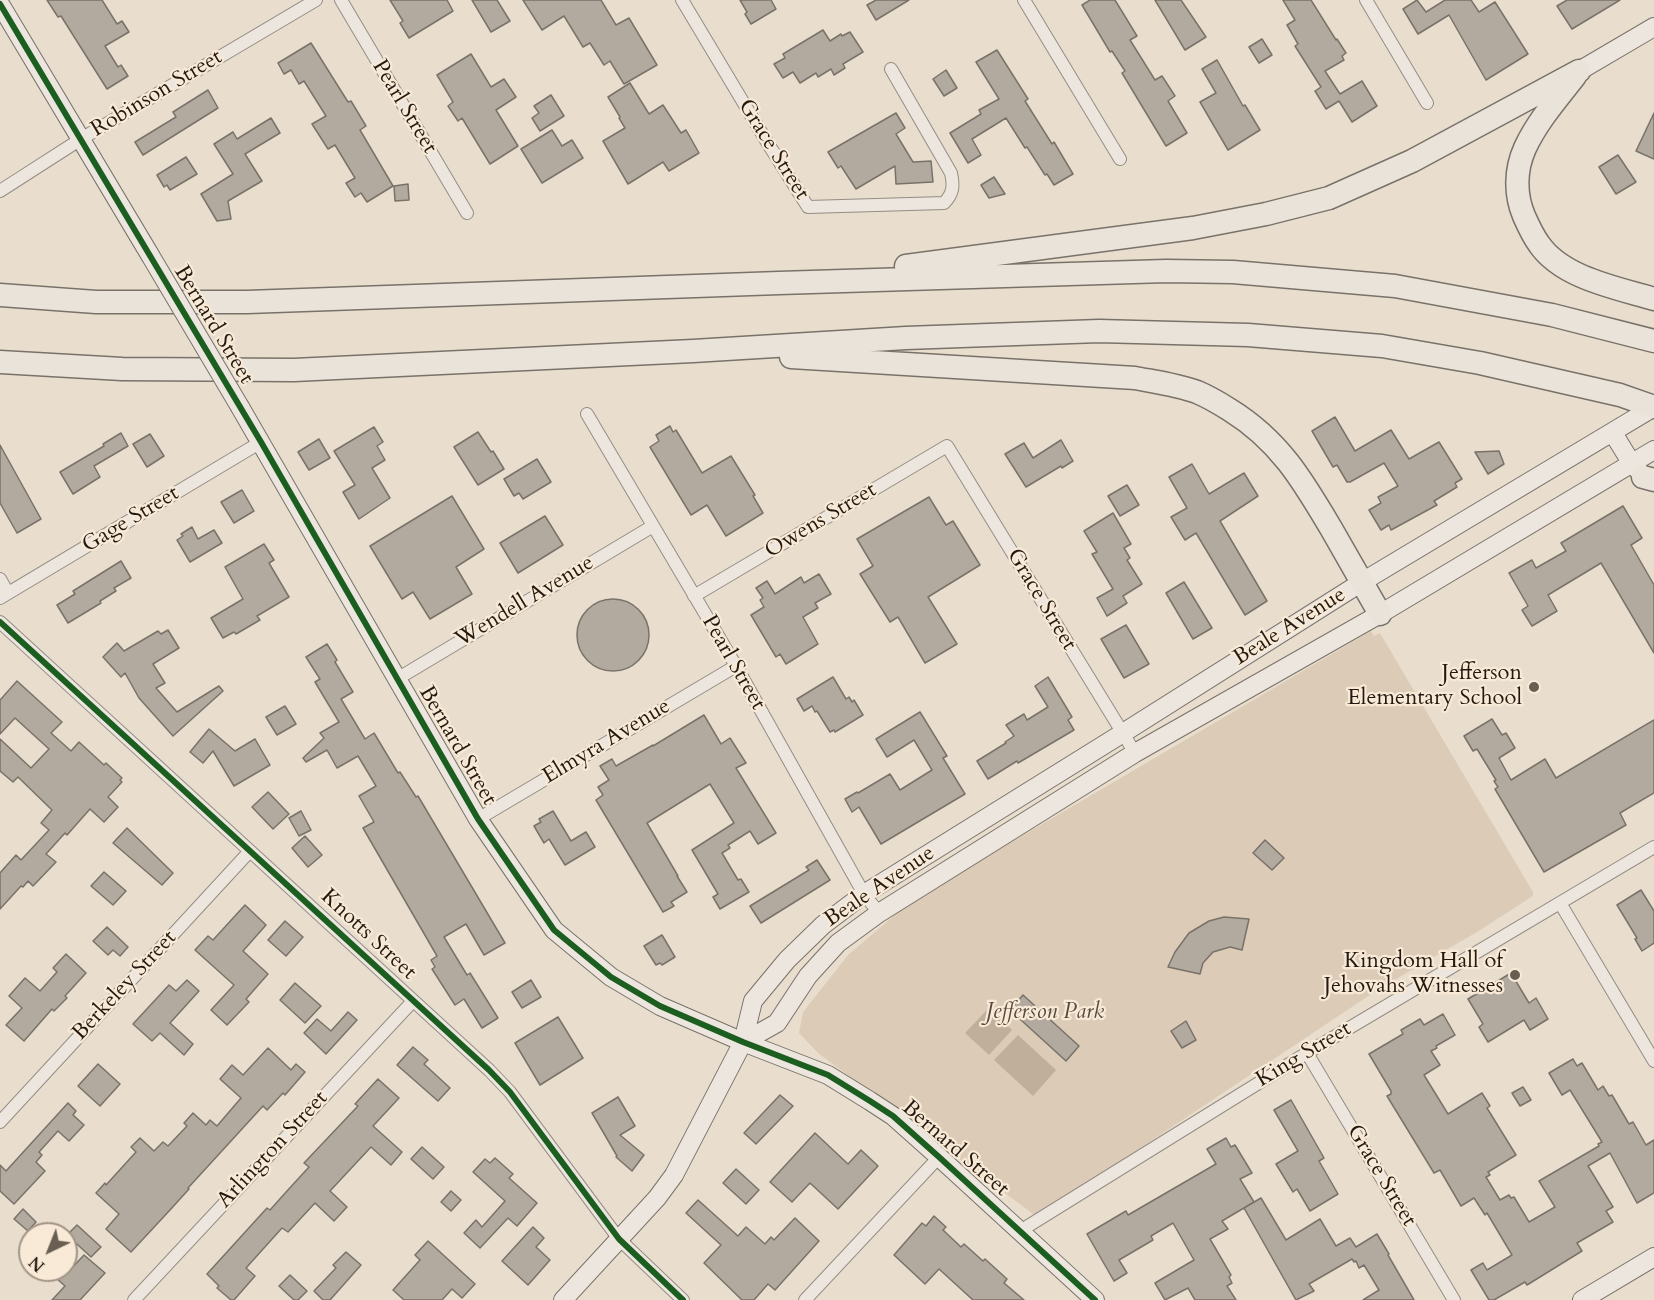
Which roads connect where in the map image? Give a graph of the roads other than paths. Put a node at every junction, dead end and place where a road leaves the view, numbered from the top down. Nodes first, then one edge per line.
1 (316, 0) edge
2 (340, 0) edge
3 (682, 0) edge
4 (1024, 0) edge
5 (1366, 0) edge
6 (0, 4) edge
7 (1654, 27) edge
8 (891, 69) dead end
9 (1579, 71) junction
10 (1427, 103) dead end
11 (81, 139) junction
12 (1120, 159) dead end
13 (0, 191) edge
14 (467, 213) dead end
15 (778, 282) junction
16 (0, 295) edge
17 (1654, 299) edge
18 (1654, 341) edge
19 (693, 351) junction
20 (0, 362) edge
21 (1649, 410) edge
22 (586, 414) dead end
23 (1613, 433) junction
24 (261, 442) junction
25 (947, 446) joint
26 (1654, 450) edge
27 (1646, 479) edge
28 (653, 526) junction
29 (0, 579) edge
30 (1362, 582) junction
31 (4, 595) edge
32 (694, 596) junction
33 (1380, 614) junction
34 (2, 628) edge
35 (736, 666) junction
36 (397, 679) junction
37 (1123, 733) junction
38 (1135, 753) junction
39 (478, 819) junction
40 (1654, 847) edge
41 (250, 851) junction
42 (864, 894) junction
43 (1560, 903) junction
44 (879, 912) junction
45 (413, 1000) junction
46 (743, 1042) junction
47 (1307, 1053) junction
48 (1654, 1061) edge
49 (0, 1122) edge
50 (939, 1157) junction
51 (1020, 1231) junction
52 (619, 1239) junction
53 (1654, 1257) edge
54 (134, 1300) edge
55 (563, 1300) edge
56 (683, 1300) edge
57 (805, 1300) edge
58 (1095, 1300) edge
59 (1454, 1300) edge
60 (1582, 1300) edge

1 - 11 street, Robinson Street
2 - 14 street, Pearl Street
3 - 8 street, Grace Street
4 - 12 street
5 - 10 street
6 - 11 main road, Bernard Street
7 - 9 main road
9 - 15 highway
9 - 17 highway
11 - 13 street, Robinson Street
11 - 24 main road, Bernard Street, bridge
15 - 16 highway
15 - 18 highway
19 - 20 highway
19 - 21 highway
19 - 30 highway
21 - 23 main road, Beale Avenue
22 - 28 street, Pearl Street
23 - 27 main road
23 - 30 main road, Beale Avenue
24 - 31 street, Gage Street
24 - 36 main road, Bernard Street
25 - 32 street, Owens Street
25 - 37 street, Grace Street
26 - 27 main road, Beale Avenue
27 - 33 main road, Beale Avenue
28 - 32 street, Pearl Street
28 - 36 street, Wendell Avenue
29 - 31 street
30 - 33 highway
30 - 37 main road, Beale Avenue
32 - 35 street, Pearl Street
33 - 38 main road, Beale Avenue
34 - 41 street, Knotts Street
35 - 39 street, Elmyra Avenue
35 - 42 street, Pearl Street
36 - 39 main road, Bernard Street
37 - 38 street, Grace Street
37 - 42 main road, Beale Avenue
38 - 44 main road, Beale Avenue
39 - 46 main road, Bernard Street
40 - 43 street, King Street
41 - 45 street, Knotts Street
41 - 49 street, Berkeley Street
42 - 44 street, Pearl Street
42 - 46 main road, Beale Avenue
43 - 47 street, King Street
43 - 48 street
44 - 46 main road, Beale Avenue
45 - 52 street, Knotts Street
45 - 54 street, Arlington Street
46 - 50 main road, Bernard Street
46 - 52 main road
47 - 51 street, King Street
47 - 59 street, Grace Street
50 - 51 main road, Bernard Street
50 - 57 street
51 - 58 main road, Bernard Street
52 - 55 main road
52 - 56 street, Knotts Street
53 - 60 main road

